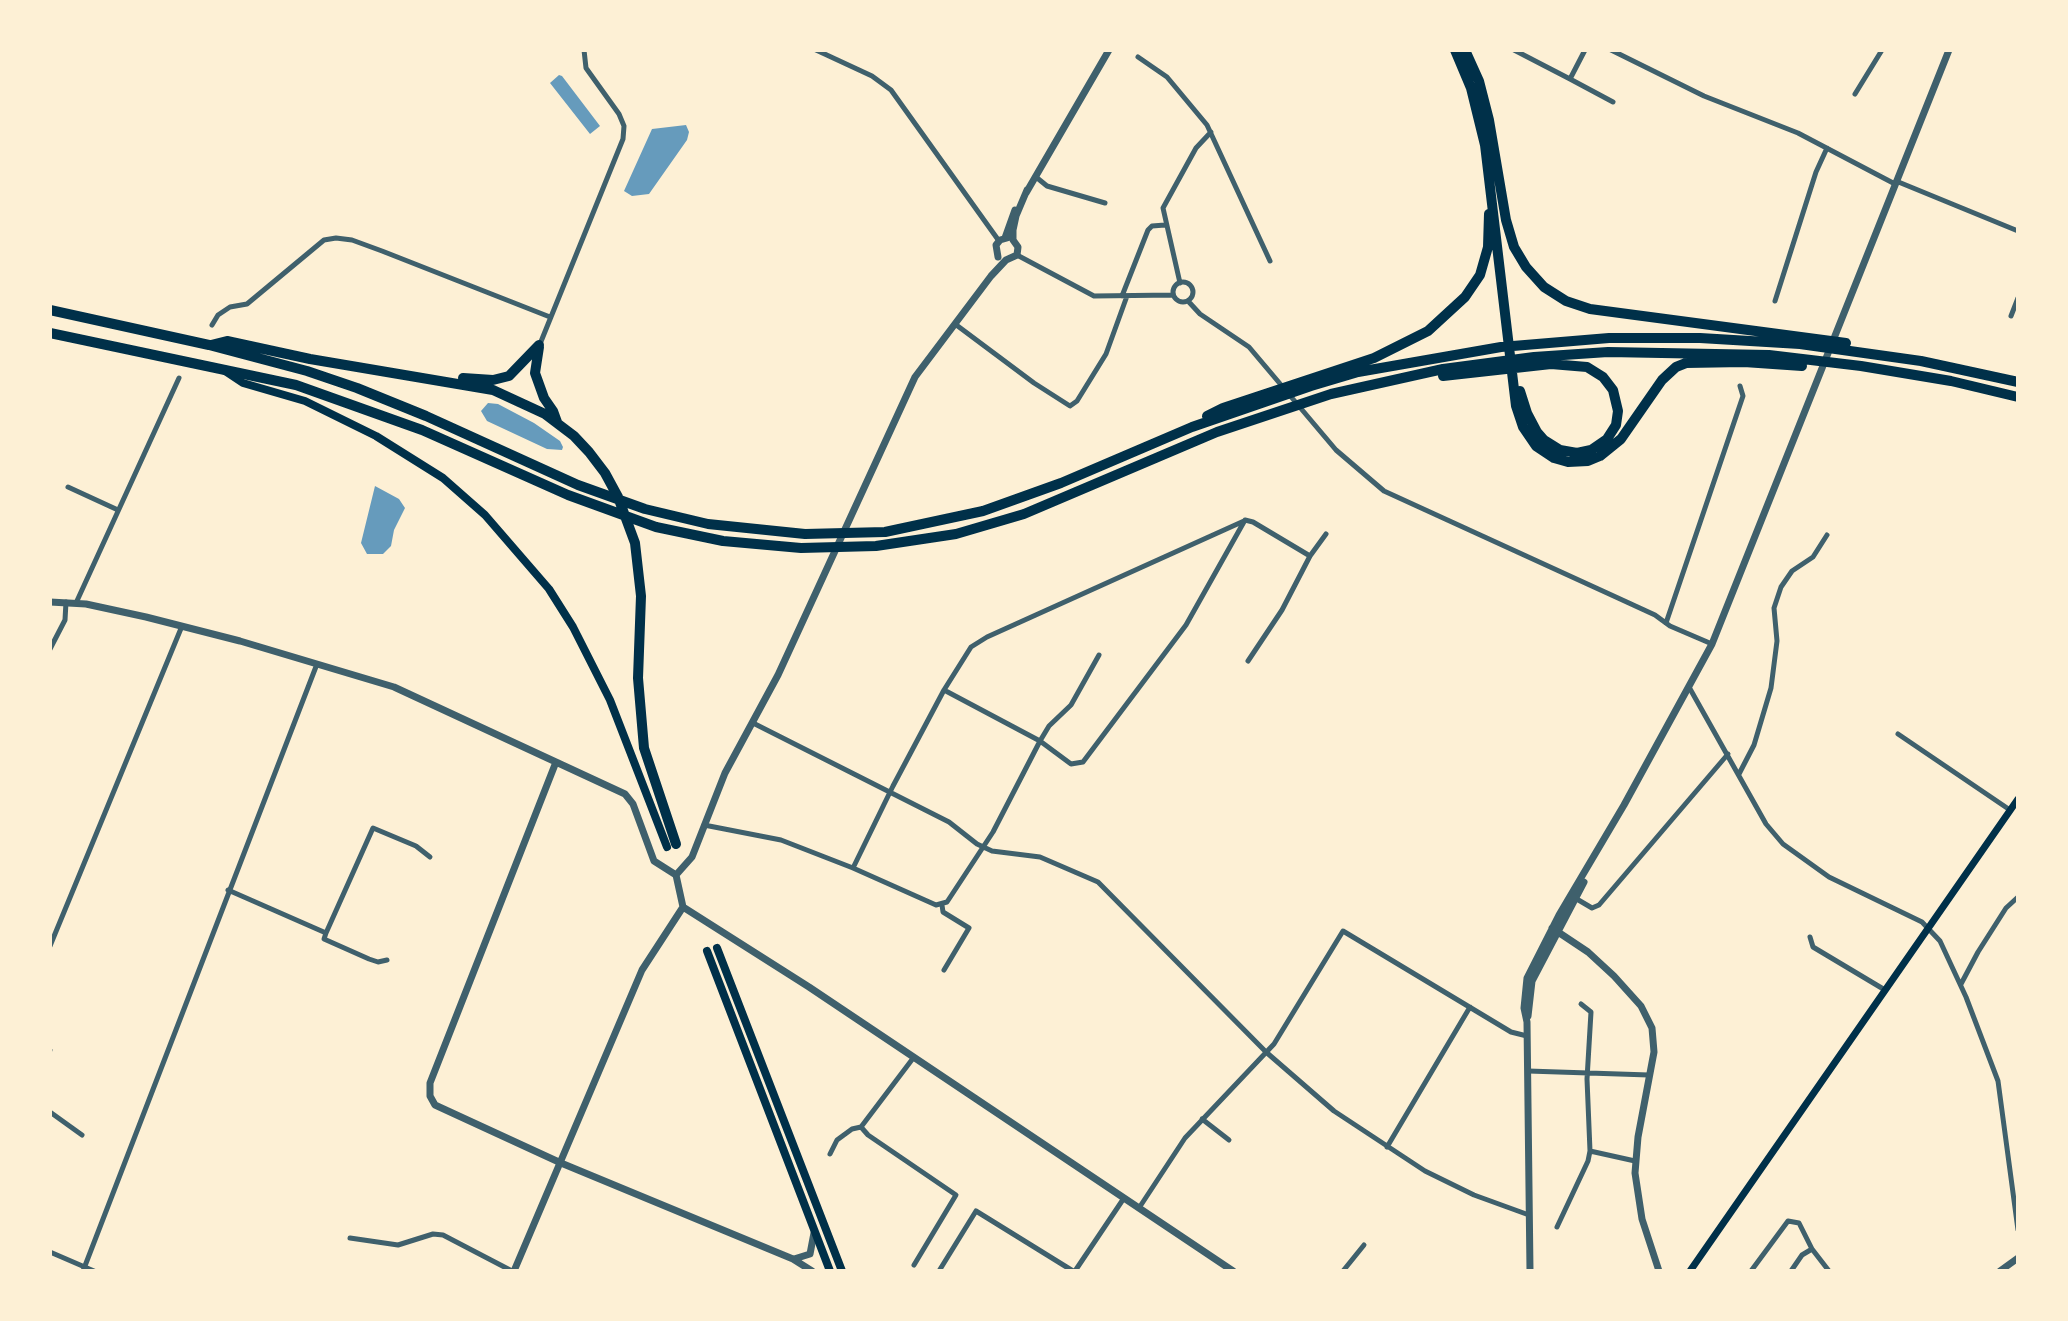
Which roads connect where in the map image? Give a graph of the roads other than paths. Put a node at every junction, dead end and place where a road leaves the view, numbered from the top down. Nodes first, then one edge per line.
1 (584, 50) edge
2 (816, 50) edge
3 (1109, 50) edge
4 (1460, 50) edge
5 (1514, 50) edge
6 (1585, 50) edge
7 (1611, 50) edge
8 (1882, 50) edge
9 (1949, 50) edge
10 (1138, 57) dead end
11 (1570, 79) junction
12 (1473, 87) junction
13 (1855, 94) dead end
14 (1613, 102) dead end
15 (1211, 132) junction
16 (1827, 148) junction
17 (1488, 164) junction
18 (1036, 177) junction
19 (1896, 183) junction
20 (1105, 203) dead end
21 (1165, 225) junction
22 (2018, 231) edge
23 (1006, 240) junction
24 (1017, 255) junction
25 (1002, 258) junction
26 (1270, 261) dead end
27 (1180, 283) junction
28 (1173, 295) junction
29 (1125, 296) junction
30 (2018, 298) edge
31 (1188, 301) junction
32 (1775, 301) dead end
33 (50, 310) edge
34 (1508, 311) junction
35 (2011, 316) dead end
36 (550, 317) junction
37 (955, 324) junction
38 (212, 325) dead end
39 (50, 333) edge
40 (209, 345) junction
41 (539, 345) junction
42 (1921, 361) junction
43 (220, 367) junction
44 (179, 378) dead end
45 (1951, 381) junction
46 (448, 382) junction
47 (2018, 382) edge
48 (1373, 384) junction
49 (1740, 386) dead end
50 (1286, 391) junction
51 (1517, 394) junction
52 (2018, 397) edge
53 (558, 424) junction
54 (68, 487) dead end
55 (118, 510) junction
56 (1245, 520) junction
57 (1326, 534) dead end
58 (1827, 535) dead end
59 (1310, 556) junction
60 (50, 602) edge
61 (66, 602) junction
62 (76, 603) junction
63 (1666, 623) junction
64 (182, 626) junction
65 (1712, 644) junction
66 (50, 649) edge
67 (1099, 655) dead end
68 (1248, 661) dead end
69 (317, 664) junction
70 (1689, 687) junction
71 (944, 690) junction
72 (753, 723) junction
73 (1898, 734) dead end
74 (1040, 741) junction
75 (1729, 754) junction
76 (556, 762) junction
77 (1739, 774) junction
78 (889, 794) junction
79 (2018, 799) edge
80 (2010, 810) junction
81 (704, 825) junction
82 (672, 846) joint
83 (983, 847) junction
84 (430, 857) dead end
85 (853, 868) junction
86 (676, 875) junction
87 (228, 890) junction
88 (1573, 897) junction
89 (2018, 897) edge
90 (942, 905) junction
91 (683, 907) junction
92 (1929, 928) junction
93 (1556, 930) junction
94 (326, 933) junction
95 (1810, 937) dead end
96 (50, 946) edge
97 (387, 960) dead end
98 (944, 970) dead end
99 (1960, 985) junction
100 (1885, 990) junction
101 (1581, 1004) dead end
102 (1470, 1007) junction
103 (1527, 1036) junction
104 (1266, 1052) junction
105 (914, 1057) junction
106 (1528, 1071) junction
107 (1588, 1073) junction
108 (1650, 1075) junction
109 (50, 1112) edge
110 (1202, 1119) junction
111 (861, 1127) junction
112 (82, 1135) dead end
113 (1229, 1140) dead end
114 (1387, 1147) junction
115 (1590, 1151) junction
116 (830, 1154) dead end
117 (1635, 1161) junction
118 (561, 1163) junction
119 (1124, 1198) junction
120 (1139, 1208) junction
121 (1529, 1215) junction
122 (1557, 1227) dead end
123 (2018, 1230) edge
124 (814, 1231) junction
125 (350, 1238) dead end
126 (1364, 1245) dead end
127 (1812, 1249) junction
128 (50, 1252) edge
129 (2018, 1258) edge
130 (793, 1259) junction
131 (914, 1265) dead end
132 (84, 1269) edge
133 (94, 1271) edge
134 (513, 1271) edge
135 (812, 1271) edge
136 (830, 1271) edge
137 (842, 1271) edge
138 (939, 1271) edge
139 (1074, 1271) edge
140 (1233, 1271) edge
141 (1343, 1271) edge
142 (1530, 1271) edge
143 (1659, 1271) edge
144 (1690, 1271) edge
145 (1751, 1271) edge
146 (1791, 1271) edge
147 (1829, 1271) edge
148 (2000, 1271) edge

1 - 36 street
2 - 23 street
3 - 18 street
4 - 12 highway
4 - 42 highway
5 - 11 street
6 - 11 street
7 - 16 street
8 - 13 street
9 - 19 street
10 - 15 street
11 - 14 street
12 - 17 highway
12 - 34 highway
15 - 21 street
15 - 26 street
16 - 19 street
16 - 32 street
17 - 34 highway
17 - 50 highway
18 - 20 street
18 - 23 street
19 - 22 street
19 - 65 street
21 - 27 street
21 - 29 street
23 - 24 street
23 - 25 street
24 - 25 street
24 - 29 street
25 - 37 street
27 - 28 street
27 - 31 street
28 - 29 street
28 - 31 street
29 - 37 street
30 - 35 street
31 - 63 street
33 - 40 highway
34 - 51 highway
36 - 38 street
36 - 41 street
37 - 72 street
39 - 43 highway
40 - 46 highway
40 - 50 highway
41 - 46 highway
41 - 53 highway
42 - 47 highway
42 - 50 highway
43 - 48 highway
43 - 82 main road
44 - 55 street
45 - 48 highway
45 - 51 highway
45 - 52 highway
46 - 53 highway
48 - 51 highway
49 - 63 street
53 - 82 highway
54 - 55 street
55 - 62 street
56 - 59 street
56 - 71 street
56 - 74 street
57 - 59 street
58 - 77 street
59 - 68 street
60 - 61 street
61 - 62 street
61 - 66 street
62 - 64 street
63 - 65 street
64 - 69 street
64 - 96 street
65 - 70 street
67 - 74 street
69 - 76 street
69 - 87 street
70 - 75 street
70 - 88 street
71 - 74 street
71 - 78 street
72 - 78 street
72 - 81 street
73 - 80 street
74 - 83 street
75 - 77 street
75 - 88 street
76 - 86 street
76 - 118 street
77 - 92 street
78 - 83 street
78 - 85 street
79 - 80 main road
80 - 92 main road
81 - 85 street
81 - 86 street
83 - 90 street
83 - 104 street
84 - 94 street
85 - 90 street
86 - 91 street
87 - 94 street
87 - 132 street
88 - 93 street
89 - 99 street
90 - 98 street
91 - 105 street
91 - 118 street
92 - 99 street
92 - 100 main road
93 - 103 street
93 - 108 street
94 - 97 street
95 - 100 street
99 - 123 street
100 - 144 main road
101 - 107 street
102 - 103 street
102 - 104 street
102 - 114 street
103 - 106 street
104 - 110 street
104 - 114 street
105 - 111 street
105 - 119 street
106 - 107 street
106 - 121 street
107 - 108 street
107 - 115 street
108 - 117 street
109 - 112 street
110 - 113 street
110 - 120 street
111 - 116 street
111 - 131 street
114 - 121 street
115 - 117 street
115 - 122 street
117 - 143 street
118 - 130 street
118 - 134 street
119 - 120 street
119 - 139 street
120 - 140 street
121 - 142 street
124 - 130 street
124 - 136 main road
124 - 137 main road
125 - 134 street
126 - 141 street
127 - 145 street
127 - 146 street
127 - 147 street
128 - 132 street
129 - 148 street
130 - 135 street
132 - 133 street
138 - 139 street

